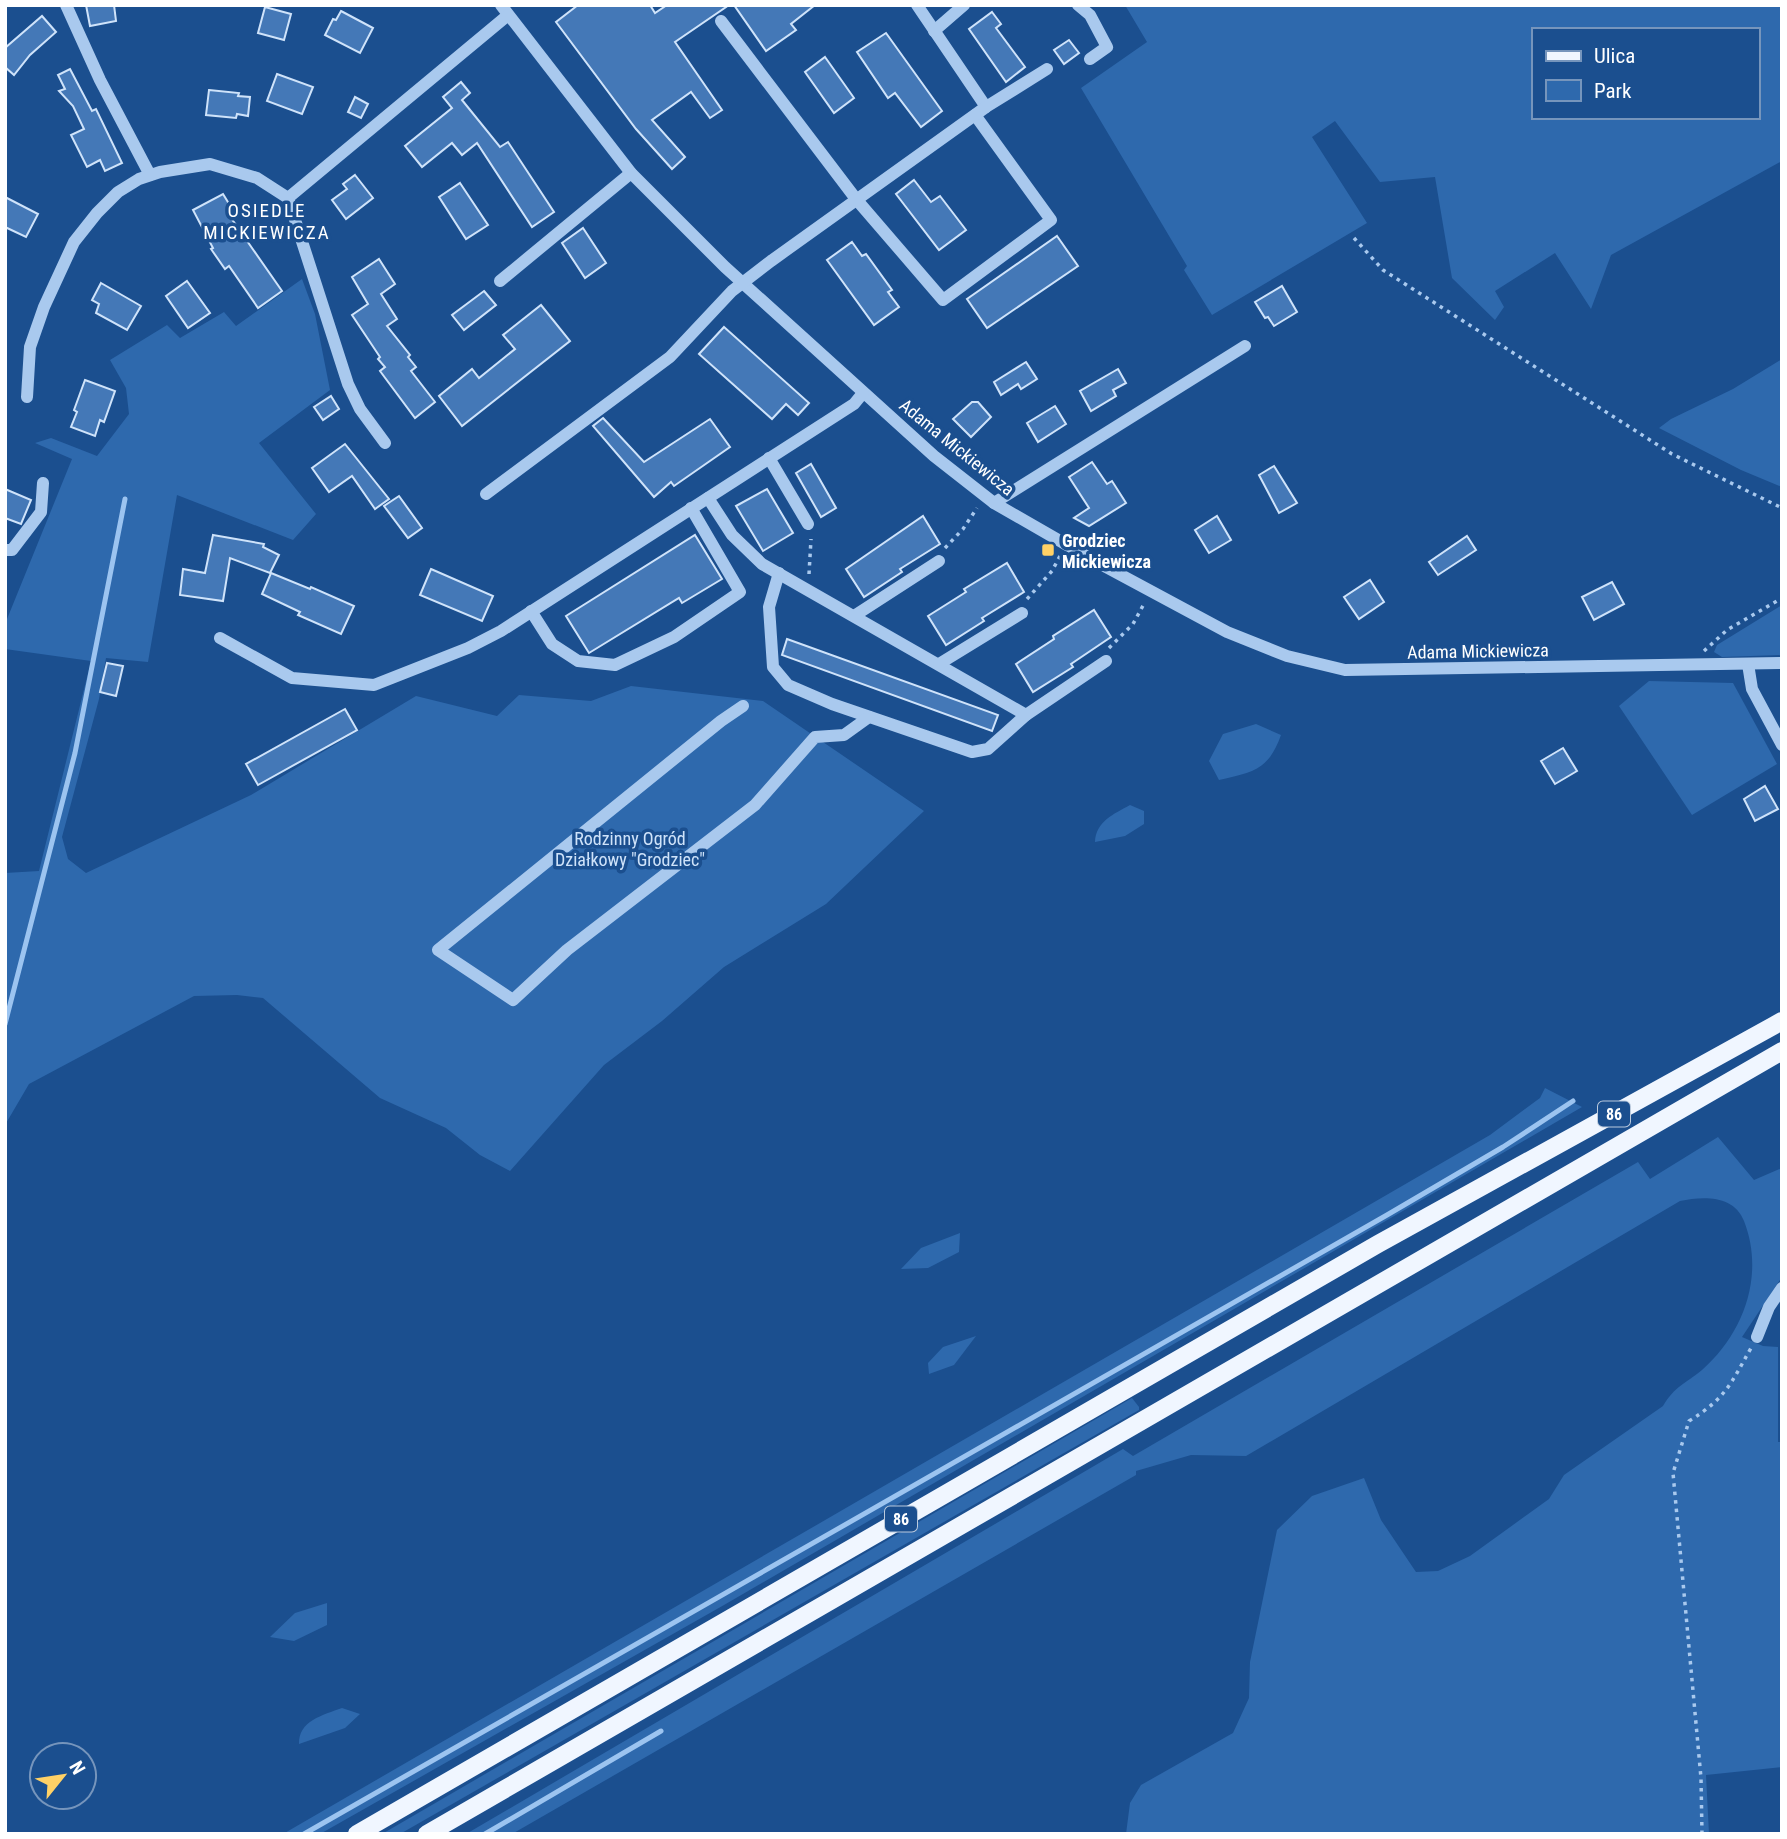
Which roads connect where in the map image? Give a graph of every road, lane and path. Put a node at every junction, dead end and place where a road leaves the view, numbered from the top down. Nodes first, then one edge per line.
1 (66, 5) edge
2 (917, 5) edge
3 (964, 5) edge
4 (1078, 5) edge
5 (504, 10) edge
6 (721, 21) dead end
7 (934, 31) junction
8 (1090, 59) dead end
9 (1047, 69) dead end
10 (986, 107) junction
11 (975, 115) junction
12 (631, 173) junction
13 (150, 176) junction
14 (288, 198) junction
15 (856, 199) junction
16 (1354, 238) dead end
17 (500, 281) dead end
18 (743, 283) junction
19 (1245, 346) dead end
20 (863, 393) junction
21 (27, 397) dead end
22 (385, 443) dead end
23 (769, 458) junction
24 (43, 483) dead end
25 (486, 494) dead end
26 (708, 498) junction
27 (995, 503) junction
28 (979, 506) dead end
29 (691, 508) junction
30 (1782, 508) edge
31 (808, 524) joint
32 (945, 549) dead end
33 (5, 550) edge
34 (1061, 554) dead end
35 (939, 561) dead end
36 (779, 573) junction
37 (809, 580) dead end
38 (1029, 597) dead end
39 (1782, 598) edge
40 (1146, 600) dead end
41 (531, 611) junction
42 (1023, 613) dead end
43 (854, 615) junction
44 (219, 638) dead end
45 (1110, 647) dead end
46 (1106, 661) dead end
47 (1782, 663) edge
48 (939, 664) junction
49 (1748, 664) junction
50 (1699, 666) junction
51 (743, 706) dead end
52 (1026, 715) junction
53 (869, 717) junction
54 (1782, 745) edge
55 (1782, 1021) edge
56 (1782, 1051) edge
57 (1782, 1288) edge
58 (1756, 1337) joint
59 (357, 1834) edge
60 (427, 1834) edge
61 (1702, 1834) edge

1 - 13 street
2 - 7 street
3 - 7 street
4 - 8 street
5 - 12 street, Adama Mickiewicza
5 - 14 street
6 - 15 street
7 - 10 street
9 - 10 street
10 - 11 street
11 - 15 street
11 - 15 street
12 - 17 street
12 - 18 street, Adama Mickiewicza
13 - 14 street
13 - 21 street
14 - 22 street
15 - 18 street
16 - 30 path
18 - 20 street, Adama Mickiewicza
18 - 25 street
19 - 27 street
20 - 23 street
20 - 27 street, Adama Mickiewicza
23 - 26 street
23 - 31 street
24 - 33 street
26 - 29 street
26 - 36 street
27 - 50 street, Adama Mickiewicza
28 - 32 path
29 - 41 street
29 - 41 street
31 - 37 path
34 - 38 path
35 - 43 street
36 - 43 street
36 - 53 street
39 - 50 path
40 - 45 path
41 - 44 street
42 - 48 street
43 - 48 street
46 - 52 street
47 - 49 street, Adama Mickiewicza
48 - 52 street
49 - 50 street, Adama Mickiewicza
49 - 54 street
51 - 53 street
52 - 53 street
55 - 59 main road, 86
56 - 60 main road, 86
57 - 58 street
58 - 61 path

